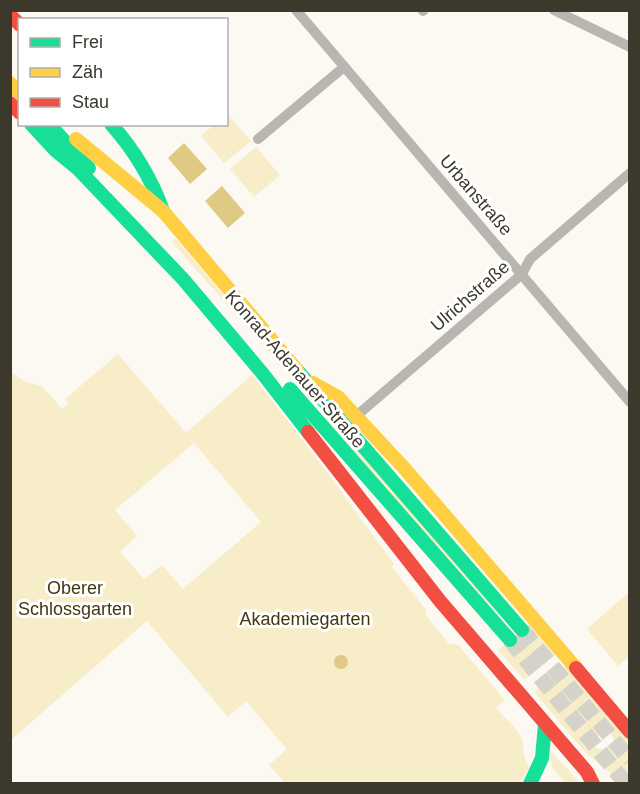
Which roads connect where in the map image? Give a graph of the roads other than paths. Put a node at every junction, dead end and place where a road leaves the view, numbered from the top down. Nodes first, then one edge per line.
1 (296, 10) edge
2 (554, 10) edge
3 (630, 47) edge
4 (344, 67) junction
5 (33, 126) edge
6 (51, 126) edge
7 (65, 126) edge
8 (113, 126) edge
9 (258, 140) dead end
10 (630, 173) edge
11 (163, 211) junction
12 (522, 274) junction
13 (261, 370) junction
14 (279, 376) junction
15 (303, 377) junction
16 (630, 402) edge
17 (356, 417) junction
18 (522, 630) tunnel mouth
19 (510, 640) tunnel mouth
20 (545, 724) junction
21 (630, 732) edge
22 (590, 778) edge
23 (530, 783) edge
24 (607, 783) edge

1 - 4 street, Urbanstraße
2 - 3 street
4 - 9 street
4 - 12 street, Urbanstraße
5 - 13 main road
6 - 14 main road, Konrad-Adenauer-Straße
7 - 11 main road, Konrad-Adenauer-Straße
8 - 11 main road
10 - 12 street, Ulrichstraße
11 - 15 main road, Konrad-Adenauer-Straße
12 - 16 street, Urbanstraße
12 - 17 street, Ulrichstraße
13 - 14 main road
13 - 20 main road
14 - 19 main road, Konrad-Adenauer-Straße
15 - 17 main road
15 - 18 main road, Konrad-Adenauer-Straße
17 - 21 main road
20 - 22 main road
20 - 23 main road
22 - 24 main road

